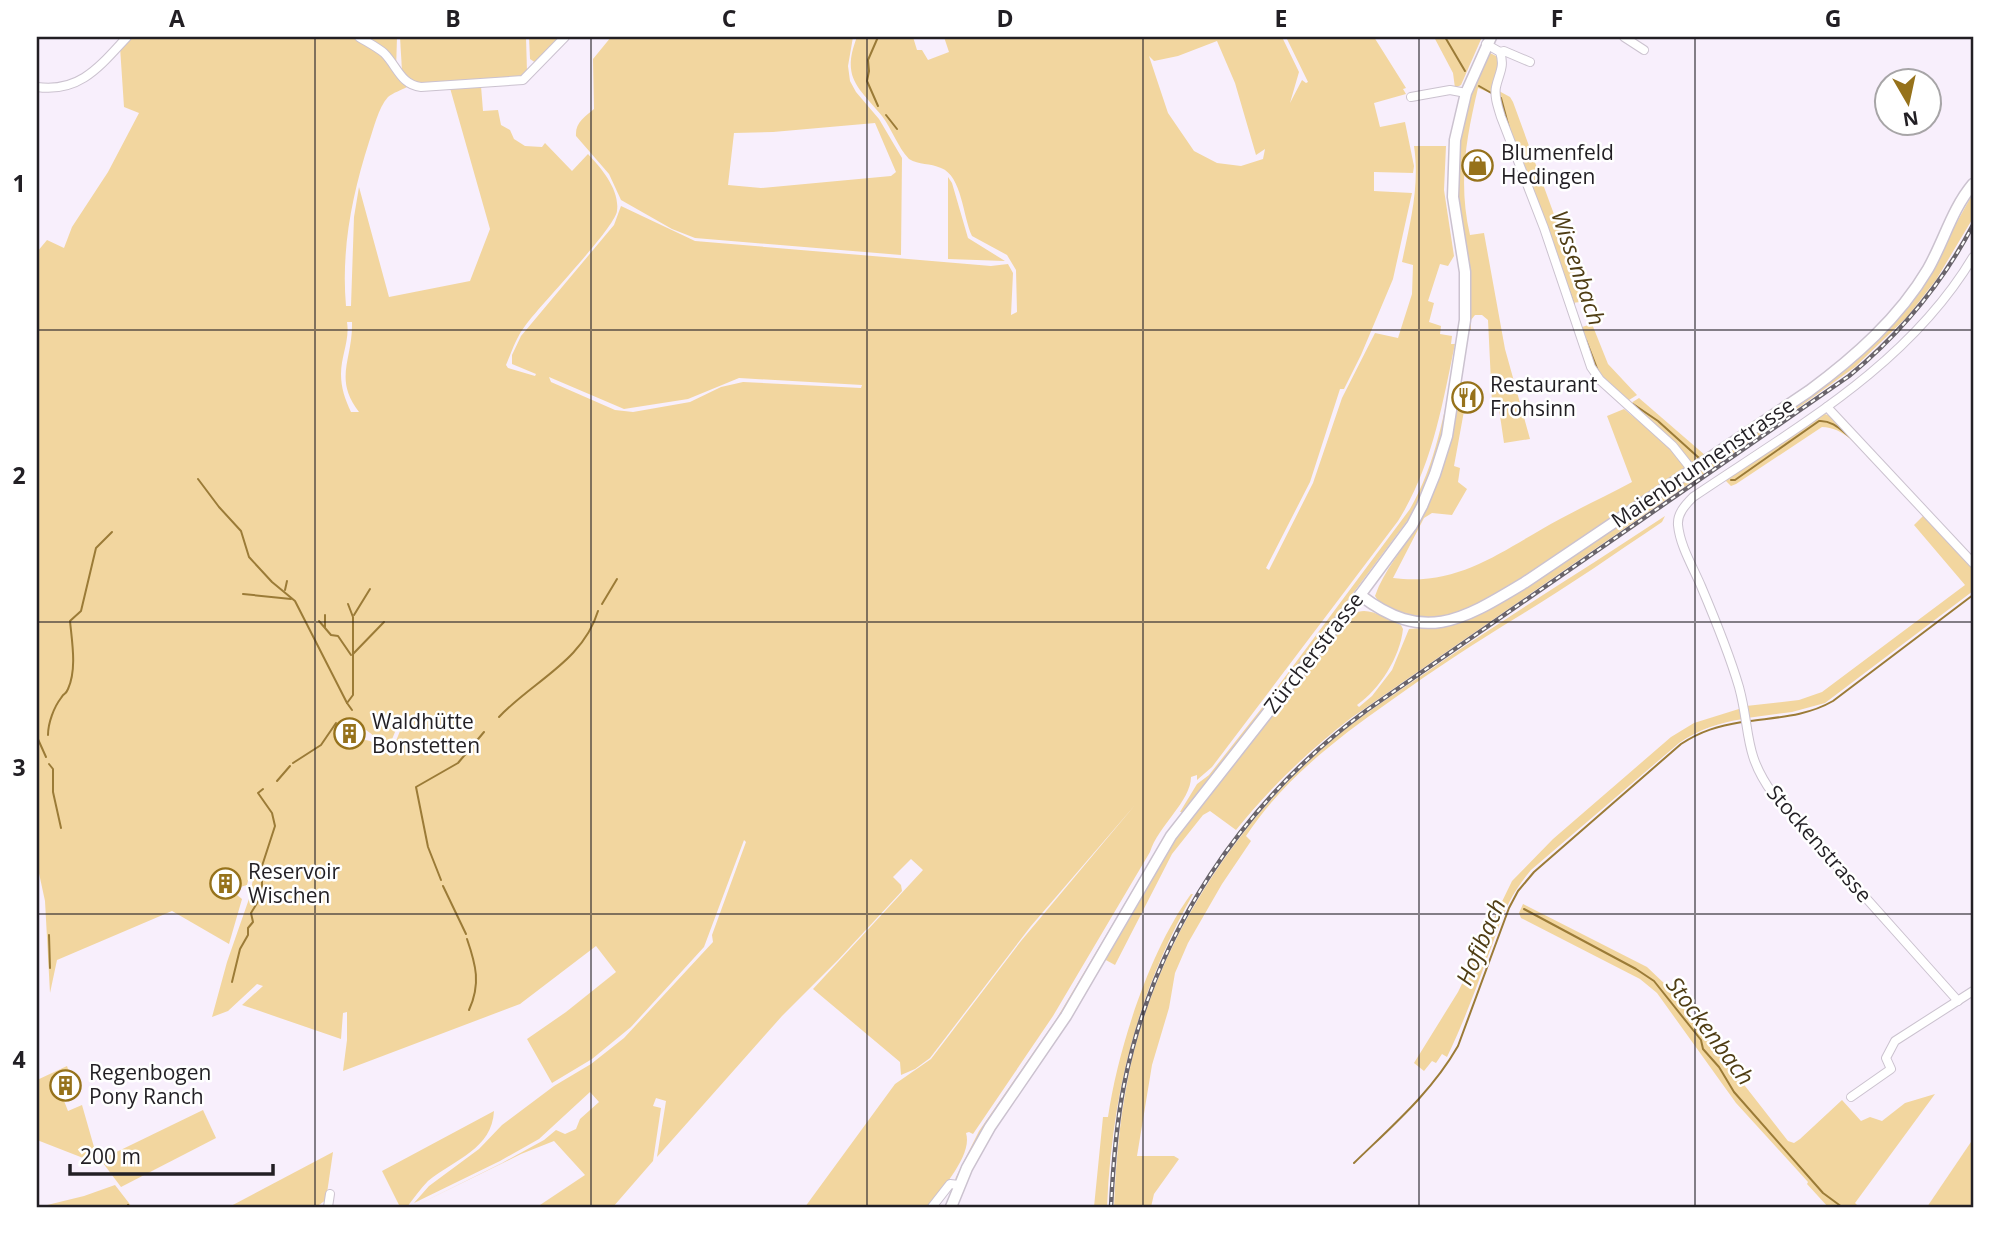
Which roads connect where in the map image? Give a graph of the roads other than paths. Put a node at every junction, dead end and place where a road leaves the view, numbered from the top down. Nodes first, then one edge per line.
1 (127, 37) edge
2 (359, 37) edge
3 (565, 37) edge
4 (1624, 37) edge
5 (1489, 40) edge
6 (1644, 50) dead end
7 (1500, 52) junction
8 (1530, 62) dead end
9 (37, 87) edge
10 (1466, 93) junction
11 (1411, 97) dead end
12 (1973, 184) edge
13 (1973, 257) edge
14 (1827, 407) junction
15 (1692, 470) junction
16 (1973, 564) edge
17 (1360, 595) junction
18 (1973, 992) edge
19 (1958, 1001) junction
20 (1851, 1097) dead end
21 (959, 1185) junction
22 (330, 1194) dead end
23 (327, 1207) edge
24 (932, 1207) edge
25 (951, 1207) edge

1 - 9 street
2 - 3 street
4 - 6 street
5 - 7 street
5 - 10 main road, Zürcherstrasse
7 - 8 street
7 - 15 street
10 - 11 street
10 - 17 main road, Zürcherstrasse
12 - 15 main road, Maienbrunnenstrasse
13 - 14 street
14 - 16 street
14 - 19 street, Stockenstrasse
15 - 17 main road, Maienbrunnenstrasse
17 - 21 main road, Zürcherstrasse
18 - 19 street
19 - 20 street
21 - 24 street
21 - 25 main road, Zürcherstrasse
22 - 23 street

